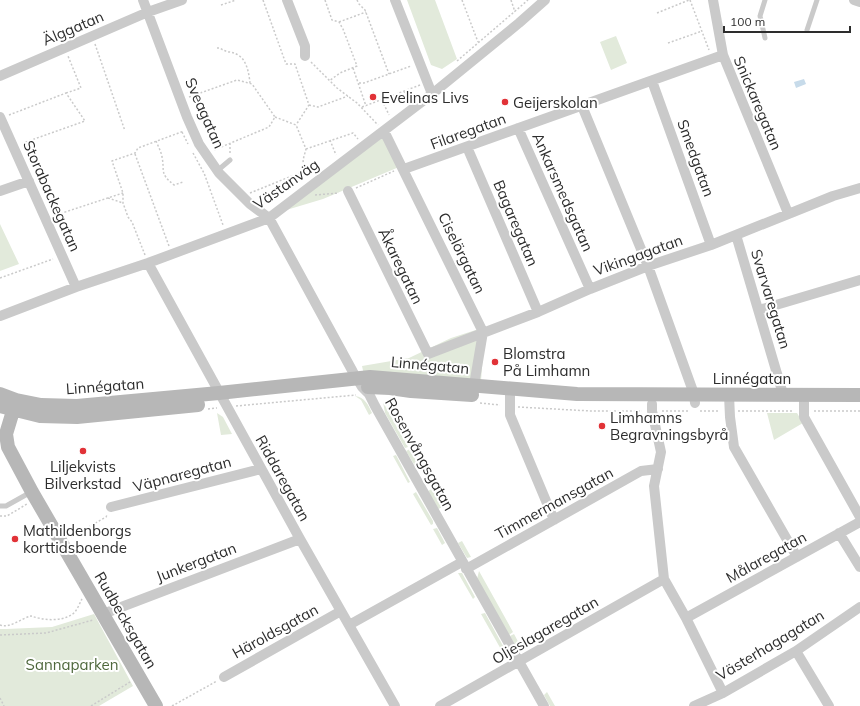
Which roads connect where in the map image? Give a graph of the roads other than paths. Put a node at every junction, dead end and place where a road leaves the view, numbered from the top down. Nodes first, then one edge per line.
1 (143, 0) edge
2 (182, 0) edge
3 (287, 0) edge
4 (395, 0) edge
5 (545, 0) edge
6 (713, 0) edge
7 (765, 0) edge
8 (817, 0) edge
9 (854, 0) edge
10 (860, 1) edge
11 (148, 12) junction
12 (807, 30) dead end
13 (765, 38) dead end
14 (722, 55) junction
15 (305, 56) road end
16 (0, 76) edge
17 (652, 80) junction
18 (432, 94) junction
19 (582, 106) junction
20 (0, 118) edge
21 (381, 128) junction
22 (518, 128) junction
23 (467, 147) junction
24 (230, 160) road end
25 (404, 169) junction
26 (217, 171) junction
27 (29, 181) junction
28 (860, 188) edge
29 (0, 191) edge
30 (348, 191) dead end
31 (788, 213) junction
32 (269, 218) junction
33 (736, 235) junction
34 (711, 245) junction
35 (146, 259) junction
36 (648, 266) junction
37 (860, 280) edge
38 (76, 287) junction
39 (590, 289) junction
40 (759, 310) junction
41 (538, 312) junction
42 (0, 316) edge
43 (483, 332) junction
44 (428, 354) joint
45 (359, 382) junction
46 (0, 394) edge
47 (473, 394) junction
48 (783, 394) junction
49 (860, 395) edge
50 (509, 398) junction
51 (224, 401) junction
52 (729, 403) junction
53 (804, 403) junction
54 (860, 404) edge
55 (15, 405) junction
56 (695, 405) junction
57 (0, 406) edge
58 (652, 407) junction
59 (261, 469) junction
60 (658, 469) junction
61 (31, 497) junction
62 (0, 506) edge
63 (111, 507) road end
64 (860, 517) edge
65 (554, 520) junction
66 (860, 522) edge
67 (839, 533) junction
68 (300, 539) junction
69 (797, 557) junction
70 (464, 566) junction
71 (860, 567) edge
72 (664, 579) junction
73 (860, 607) edge
74 (341, 611) junction
75 (104, 616) junction
76 (686, 618) junction
77 (349, 625) junction
78 (796, 651) junction
79 (519, 662) junction
80 (224, 677) road end
81 (723, 693) junction
82 (390, 704) edge
83 (156, 706) edge
84 (440, 706) edge
85 (544, 706) edge
86 (694, 706) edge
87 (829, 706) edge

1 - 11 street, Sveagatan
2 - 11 street, Älggatan
3 - 15 street
4 - 18 street
5 - 18 street, Västanväg
6 - 14 street, Snickaregatan
7 - 13 lane
8 - 12 lane
9 - 10 street
11 - 16 street, Älggatan
11 - 26 street, Sveagatan
14 - 17 street, Filaregatan
14 - 31 street, Snickaregatan
17 - 19 street, Filaregatan
17 - 34 street, Smedgatan
18 - 21 street, Västanväg
19 - 22 street, Filaregatan
19 - 36 street
20 - 27 street, Storabackegatan
21 - 25 street, Ciselörgatan
21 - 32 street, Västanväg
22 - 23 street, Filaregatan
22 - 39 street, Ankarsmedsgatan
23 - 25 street, Filaregatan
23 - 41 street, Bagaregatan
24 - 26 lane
25 - 43 street, Ciselörgatan
26 - 32 street, Sveagatan
27 - 29 street
27 - 38 street, Storabackegatan
28 - 31 street, Vikingagatan
30 - 44 street, Åkaregatan
31 - 33 street, Vikingagatan
32 - 35 street, Västanväg
32 - 45 street, Rosenvångsgatan
33 - 34 street, Vikingagatan
33 - 40 street, Svarvaregatan
34 - 36 street, Vikingagatan
35 - 38 street, Västanväg
35 - 51 street, Riddaregatan
36 - 39 street, Vikingagatan
36 - 56 street
37 - 40 street
38 - 42 street, Västanväg
39 - 41 street, Vikingagatan
40 - 48 street, Svarvaregatan
41 - 43 street, Vikingagatan
43 - 44 street, Vikingagatan
43 - 47 street
45 - 47 street, Linnégatan
45 - 51 street, Linnégatan
45 - 70 street, Rosenvångsgatan
46 - 55 street, Linnégatan
47 - 50 street, Linnégatan
48 - 52 street, Linnégatan
48 - 53 street, Linnégatan
49 - 53 street, Linnégatan
50 - 56 street, Linnégatan
50 - 58 street, Linnégatan
50 - 65 street
51 - 55 street, Linnégatan
51 - 59 street, Riddaregatan
52 - 53 street, Linnégatan
52 - 56 street, Linnégatan
52 - 69 street
53 - 54 street, Linnégatan
53 - 64 street
55 - 57 street, Linnégatan
55 - 61 street, Rudbecksgatan
56 - 58 street, Linnégatan
58 - 60 street
59 - 63 street, Väpnaregatan
59 - 68 street, Riddaregatan
60 - 65 street, Timmermansgatan
60 - 72 street
61 - 62 lane
61 - 75 street, Rudbecksgatan
65 - 70 street, Timmermansgatan
66 - 67 street, Målaregatan
67 - 69 street, Målaregatan
67 - 71 street
68 - 74 street, Riddaregatan
68 - 75 street, Junkergatan
69 - 76 street, Målaregatan
70 - 77 street, Timmermansgatan
70 - 79 street, Rosenvångsgatan
72 - 76 street
72 - 79 street, Oljeslagaregatan
73 - 78 street, Västerhagagatan
74 - 77 street, Riddaregatan
74 - 80 street, Häroldsgatan
75 - 83 street, Rudbecksgatan
76 - 81 street
77 - 82 street, Riddaregatan
78 - 81 street, Västerhagagatan
78 - 87 street
79 - 84 street, Oljeslagaregatan
79 - 85 street, Rosenvångsgatan
81 - 86 street, Västerhagagatan

